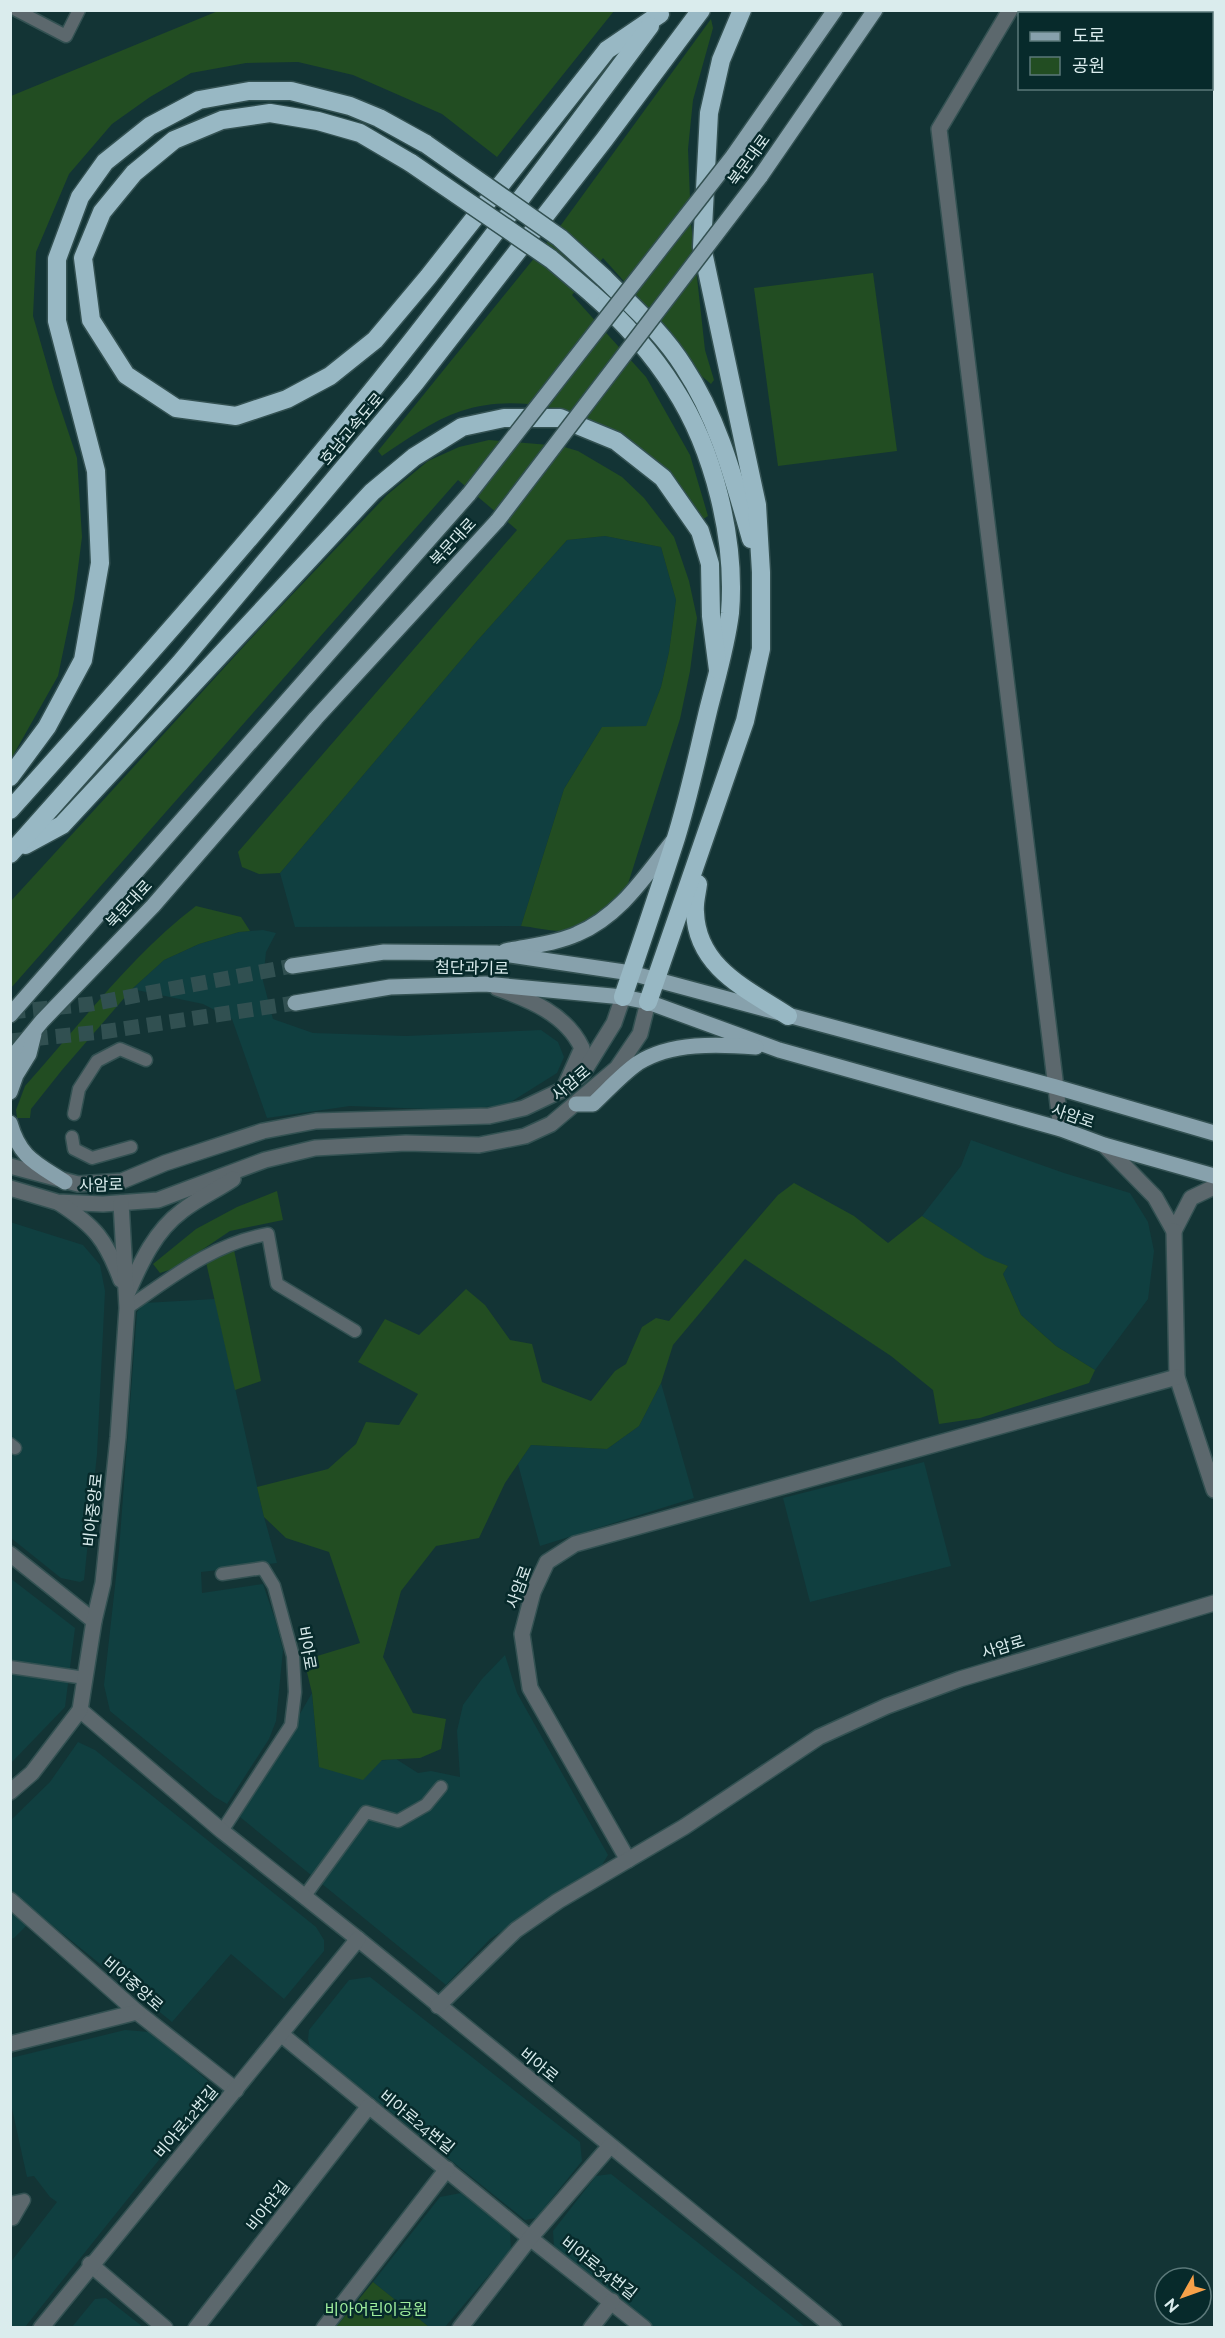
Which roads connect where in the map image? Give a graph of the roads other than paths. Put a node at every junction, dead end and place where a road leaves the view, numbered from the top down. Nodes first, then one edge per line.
1 (16, 10) edge
2 (79, 10) edge
3 (701, 10) edge
4 (742, 10) edge
5 (835, 10) edge
6 (874, 10) edge
7 (1010, 10) edge
8 (661, 12) edge
9 (761, 572) junction
10 (718, 670) junction
11 (10, 777) edge
12 (10, 810) edge
13 (676, 836) junction
14 (703, 846) junction
15 (11, 853) edge
16 (496, 953) junction
17 (292, 966) tunnel mouth
18 (631, 974) junction
19 (656, 980) junction
20 (485, 984) junction
21 (623, 997) junction
22 (648, 1002) junction
23 (296, 1003) tunnel mouth
24 (10, 1015) edge
25 (788, 1016) junction
26 (36, 1028) junction
27 (779, 1050) junction
28 (10, 1060) edge
29 (146, 1060) dead end
30 (1056, 1087) junction
31 (564, 1089) junction
32 (10, 1092) edge
33 (576, 1104) junction
34 (74, 1114) dead end
35 (10, 1123) edge
36 (1061, 1129) junction
37 (1215, 1133) edge
38 (72, 1137) dead end
39 (1104, 1145) junction
40 (131, 1147) dead end
41 (265, 1160) junction
42 (10, 1166) edge
43 (1215, 1176) edge
44 (64, 1182) junction
45 (1215, 1187) edge
46 (10, 1188) edge
47 (57, 1202) junction
48 (121, 1203) junction
49 (1174, 1232) junction
50 (127, 1301) junction
51 (355, 1331) dead end
52 (1177, 1377) junction
53 (1215, 1490) edge
54 (12, 1558) edge
55 (222, 1574) dead end
56 (1215, 1603) edge
57 (94, 1621) junction
58 (10, 1667) edge
59 (85, 1678) junction
60 (80, 1710) junction
61 (441, 1787) dead end
62 (10, 1792) edge
63 (222, 1831) junction
64 (628, 1860) junction
65 (304, 1897) junction
66 (10, 1900) edge
67 (358, 1939) junction
68 (438, 2006) junction
69 (137, 2012) junction
70 (282, 2035) junction
71 (10, 2044) edge
72 (236, 2090) junction
73 (369, 2106) junction
74 (610, 2146) junction
75 (447, 2169) junction
76 (10, 2203) edge
77 (13, 2219) dead end
78 (530, 2238) junction
79 (90, 2264) junction
80 (612, 2301) junction
81 (40, 2328) edge
82 (165, 2328) edge
83 (196, 2328) edge
84 (324, 2328) edge
85 (460, 2328) edge
86 (591, 2328) edge
87 (645, 2328) edge
88 (834, 2328) edge

1 - 2 lane
3 - 15 highway, 호남고속도로
4 - 9 highway
5 - 24 main road, 북문대로, bridge
6 - 26 main road, 북문대로, bridge
7 - 30 street
8 - 10 highway, bridge
8 - 12 highway, 호남고속도로
9 - 11 highway, bridge
9 - 14 highway
10 - 13 highway
10 - 15 highway
13 - 16 main road
13 - 18 highway
14 - 19 highway
14 - 25 highway
16 - 17 main road, 첨단과기로
16 - 18 main road, 사암로
18 - 19 main road, 사암로
18 - 21 highway
19 - 22 highway
19 - 25 main road, 사암로
20 - 21 main road, 첨단과기로
20 - 23 main road, 첨단과기로
20 - 31 street, 사암로
21 - 22 main road, 첨단과기로
21 - 31 street, 사암로
22 - 27 main road, 사암로
22 - 33 street, 사암로
25 - 30 main road, 사암로
26 - 28 main road, 북문대로
26 - 32 main road
27 - 33 main road
27 - 36 main road, 사암로
29 - 34 lane
30 - 36 street
30 - 37 main road, 사암로
31 - 44 street, 사암로
33 - 41 street, 사암로
35 - 44 main road
36 - 39 main road, 사암로
38 - 40 lane
39 - 43 main road, 사암로
39 - 49 street, 사암로
41 - 48 street, 사암로
41 - 50 street
42 - 44 street, 사암로
45 - 49 street, 사암로
46 - 47 street, 사암로
47 - 48 street, 사암로
47 - 50 street
48 - 50 street, 비아중앙로
49 - 52 street, 사암로
50 - 51 lane
50 - 57 street, 비아중앙로
52 - 53 street, 사암로
52 - 64 street, 사암로
54 - 57 street
55 - 63 lane, 비아로
56 - 64 street, 사암로
57 - 59 street, 비아중앙로
58 - 59 lane
59 - 60 street, 비아중앙로
60 - 62 street, 비아중앙로
60 - 63 street, 비아로
61 - 65 lane
63 - 65 street, 비아로
64 - 68 street, 사암로
65 - 67 street, 비아로
66 - 69 street, 비아중앙로
67 - 68 street, 비아로
67 - 70 street, 비아로12번길
68 - 74 street, 비아로
69 - 71 street
69 - 72 street, 비아중앙로
70 - 72 street, 비아로12번길
70 - 73 street, 비아로24번길
72 - 79 street, 비아로12번길
73 - 75 street, 비아로24번길
73 - 83 street, 비아안길
74 - 78 street
74 - 88 street, 비아로
75 - 78 street, 비아로24번길
75 - 84 street
76 - 77 lane
78 - 80 street, 비아로34번길
78 - 85 street
79 - 81 street, 비아로12번길
79 - 82 street
80 - 86 street
80 - 87 street, 비아로34번길

